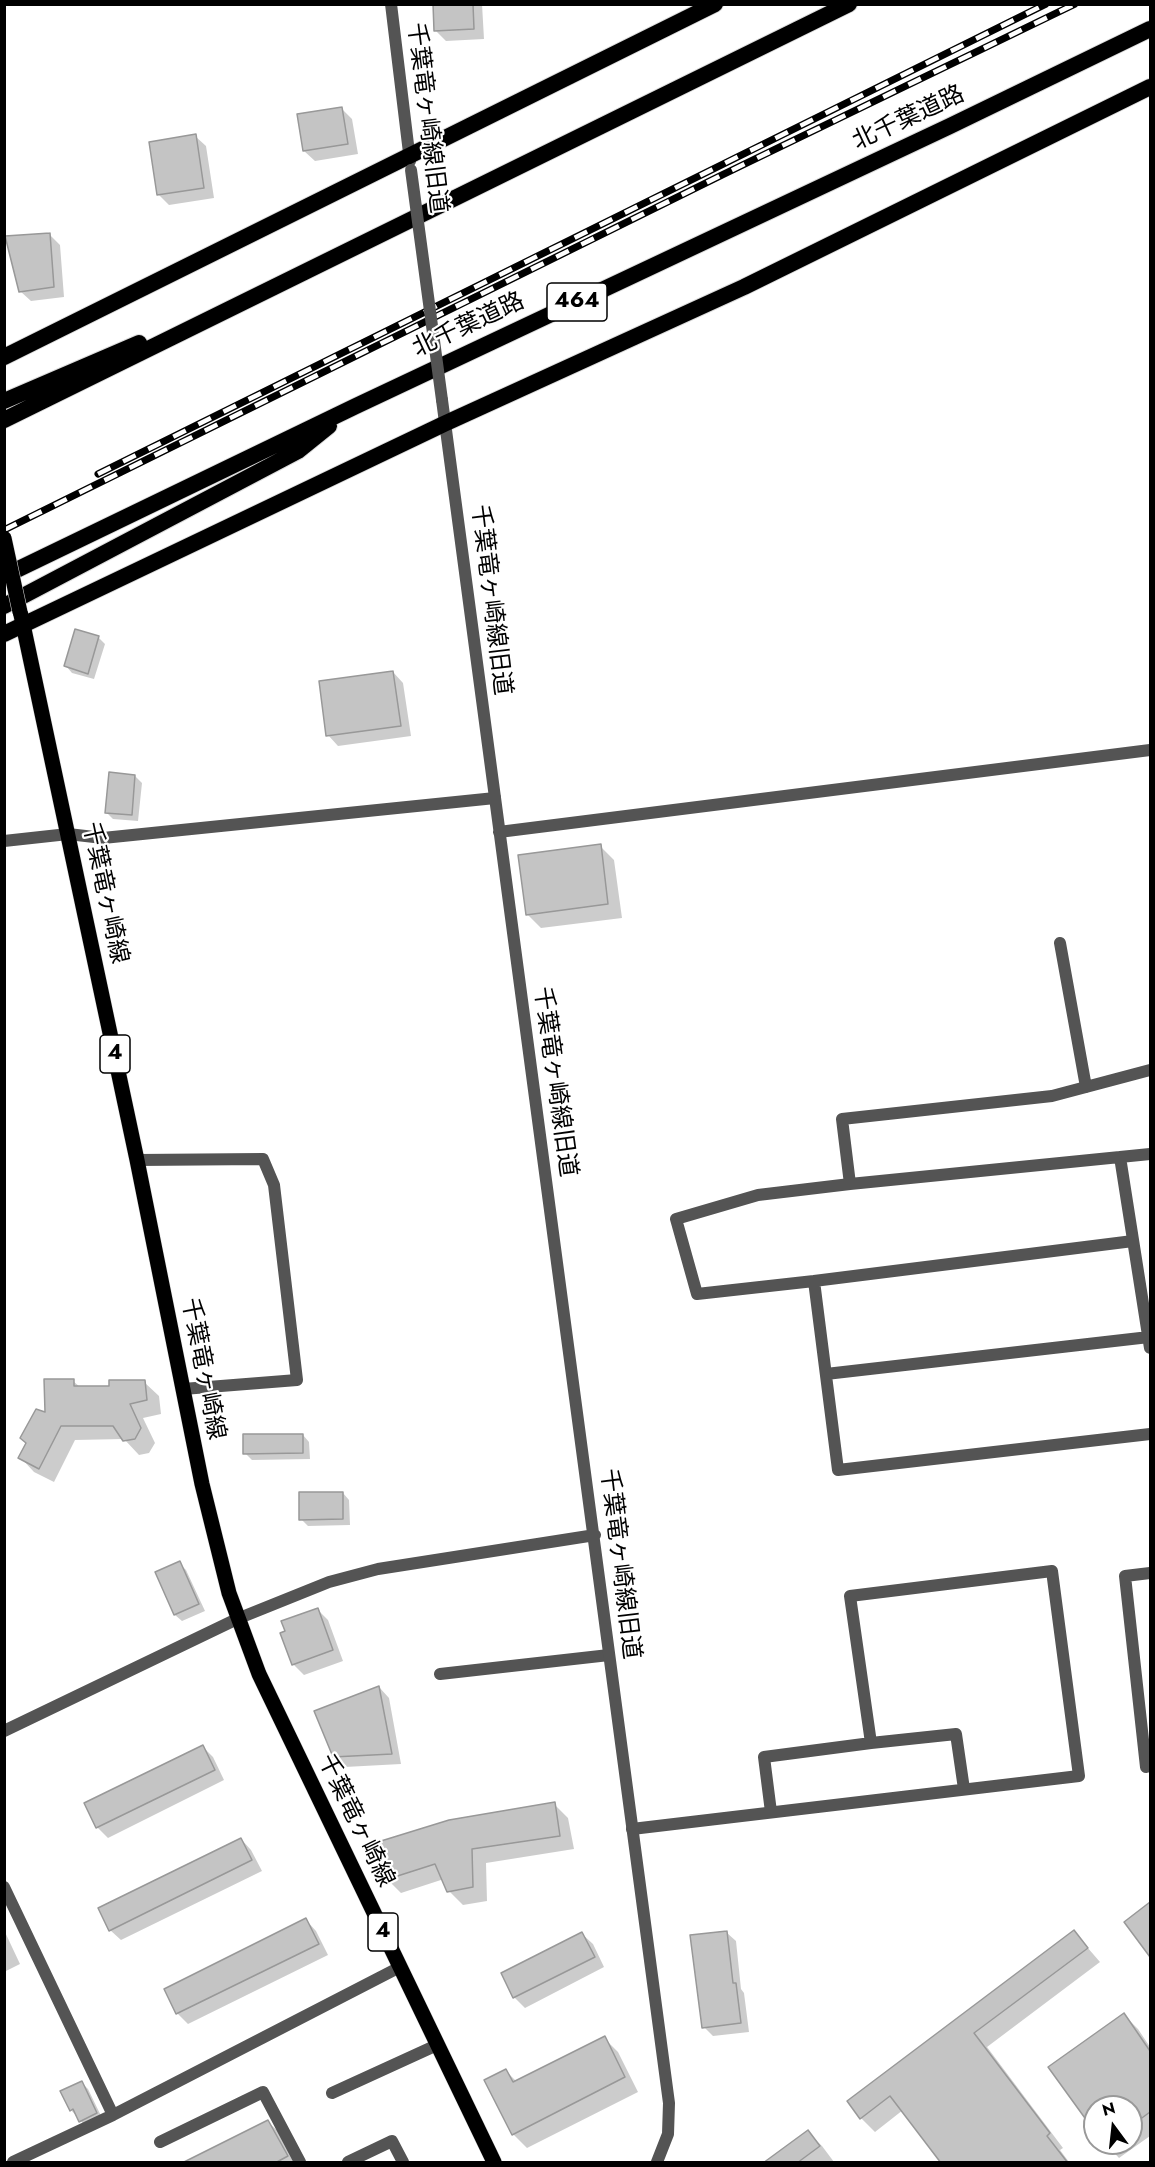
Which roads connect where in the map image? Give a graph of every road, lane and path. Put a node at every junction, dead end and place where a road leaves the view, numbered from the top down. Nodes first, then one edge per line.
1 (391, 4) edge
2 (715, 4) edge
3 (849, 4) edge
4 (1150, 29) edge
5 (1150, 87) edge
6 (410, 163) junction
7 (276, 287) junction
8 (4, 357) edge
9 (4, 401) edge
10 (356, 406) junction
11 (4, 420) edge
12 (446, 423) junction
13 (4, 538) edge
14 (4, 576) edge
15 (16, 614) edge
16 (4, 634) edge
17 (1150, 750) edge
18 (495, 798) junction
19 (499, 832) junction
20 (68, 834) junction
21 (4, 841) edge
22 (1060, 943) dead end
23 (1150, 1070) edge
24 (1086, 1087) junction
25 (1150, 1154) edge
26 (1120, 1157) junction
27 (137, 1160) junction
28 (850, 1184) junction
29 (1134, 1241) junction
30 (814, 1281) junction
31 (1150, 1342) edge
32 (826, 1374) junction
33 (183, 1389) junction
34 (1150, 1434) edge
35 (595, 1535) junction
36 (1150, 1573) edge
37 (237, 1619) junction
38 (609, 1656) junction
39 (440, 1674) dead end
40 (4, 1731) edge
41 (871, 1743) junction
42 (1150, 1766) edge
43 (964, 1790) junction
44 (771, 1812) junction
45 (632, 1829) junction
46 (4, 1887) edge
47 (400, 1967) junction
48 (437, 2045) junction
49 (332, 2093) dead end
50 (113, 2115) junction
51 (160, 2142) dead end
52 (13, 2163) edge
53 (300, 2163) edge
54 (348, 2163) edge
55 (403, 2163) edge
56 (494, 2163) edge
57 (657, 2163) edge

1 - 6 street, 千葉竜ヶ崎線旧道
2 - 6 highway
3 - 7 highway
4 - 10 highway, 北千葉道路 / 464
5 - 12 highway, 464
6 - 8 highway
6 - 12 street, 千葉竜ヶ崎線旧道, bridge
7 - 9 highway
7 - 11 highway
10 - 14 highway, 北千葉道路 / 464
10 - 15 highway
12 - 15 highway, 464
12 - 18 street, 千葉竜ヶ崎線旧道
13 - 15 main road, 千葉竜ヶ崎線 / 4, bridge
15 - 16 highway, 464
15 - 20 main road, 千葉竜ヶ崎線 / 4
17 - 19 street
18 - 19 street, 千葉竜ヶ崎線旧道
18 - 20 street
19 - 35 street, 千葉竜ヶ崎線旧道
20 - 21 street
20 - 27 main road, 千葉竜ヶ崎線 / 4
22 - 24 street
23 - 24 street
24 - 28 street
25 - 26 street
26 - 28 street
26 - 29 street
27 - 33 main road, 千葉竜ヶ崎線 / 4
27 - 33 street
28 - 30 street
29 - 30 street
29 - 31 street
30 - 32 street
31 - 32 street
32 - 34 street
33 - 37 main road, 千葉竜ヶ崎線 / 4
35 - 37 street
35 - 38 street, 千葉竜ヶ崎線旧道
36 - 42 street
37 - 40 street
37 - 47 main road, 千葉竜ヶ崎線 / 4
38 - 39 street
38 - 45 street, 千葉竜ヶ崎線旧道
41 - 43 street
41 - 43 street
41 - 44 street
43 - 44 street
44 - 45 street
45 - 57 street, 千葉竜ヶ崎線旧道
46 - 50 street
47 - 48 main road, 千葉竜ヶ崎線 / 4
47 - 50 street
48 - 49 street
48 - 56 main road, 千葉竜ヶ崎線 / 4
50 - 52 street
51 - 53 street
54 - 55 street

